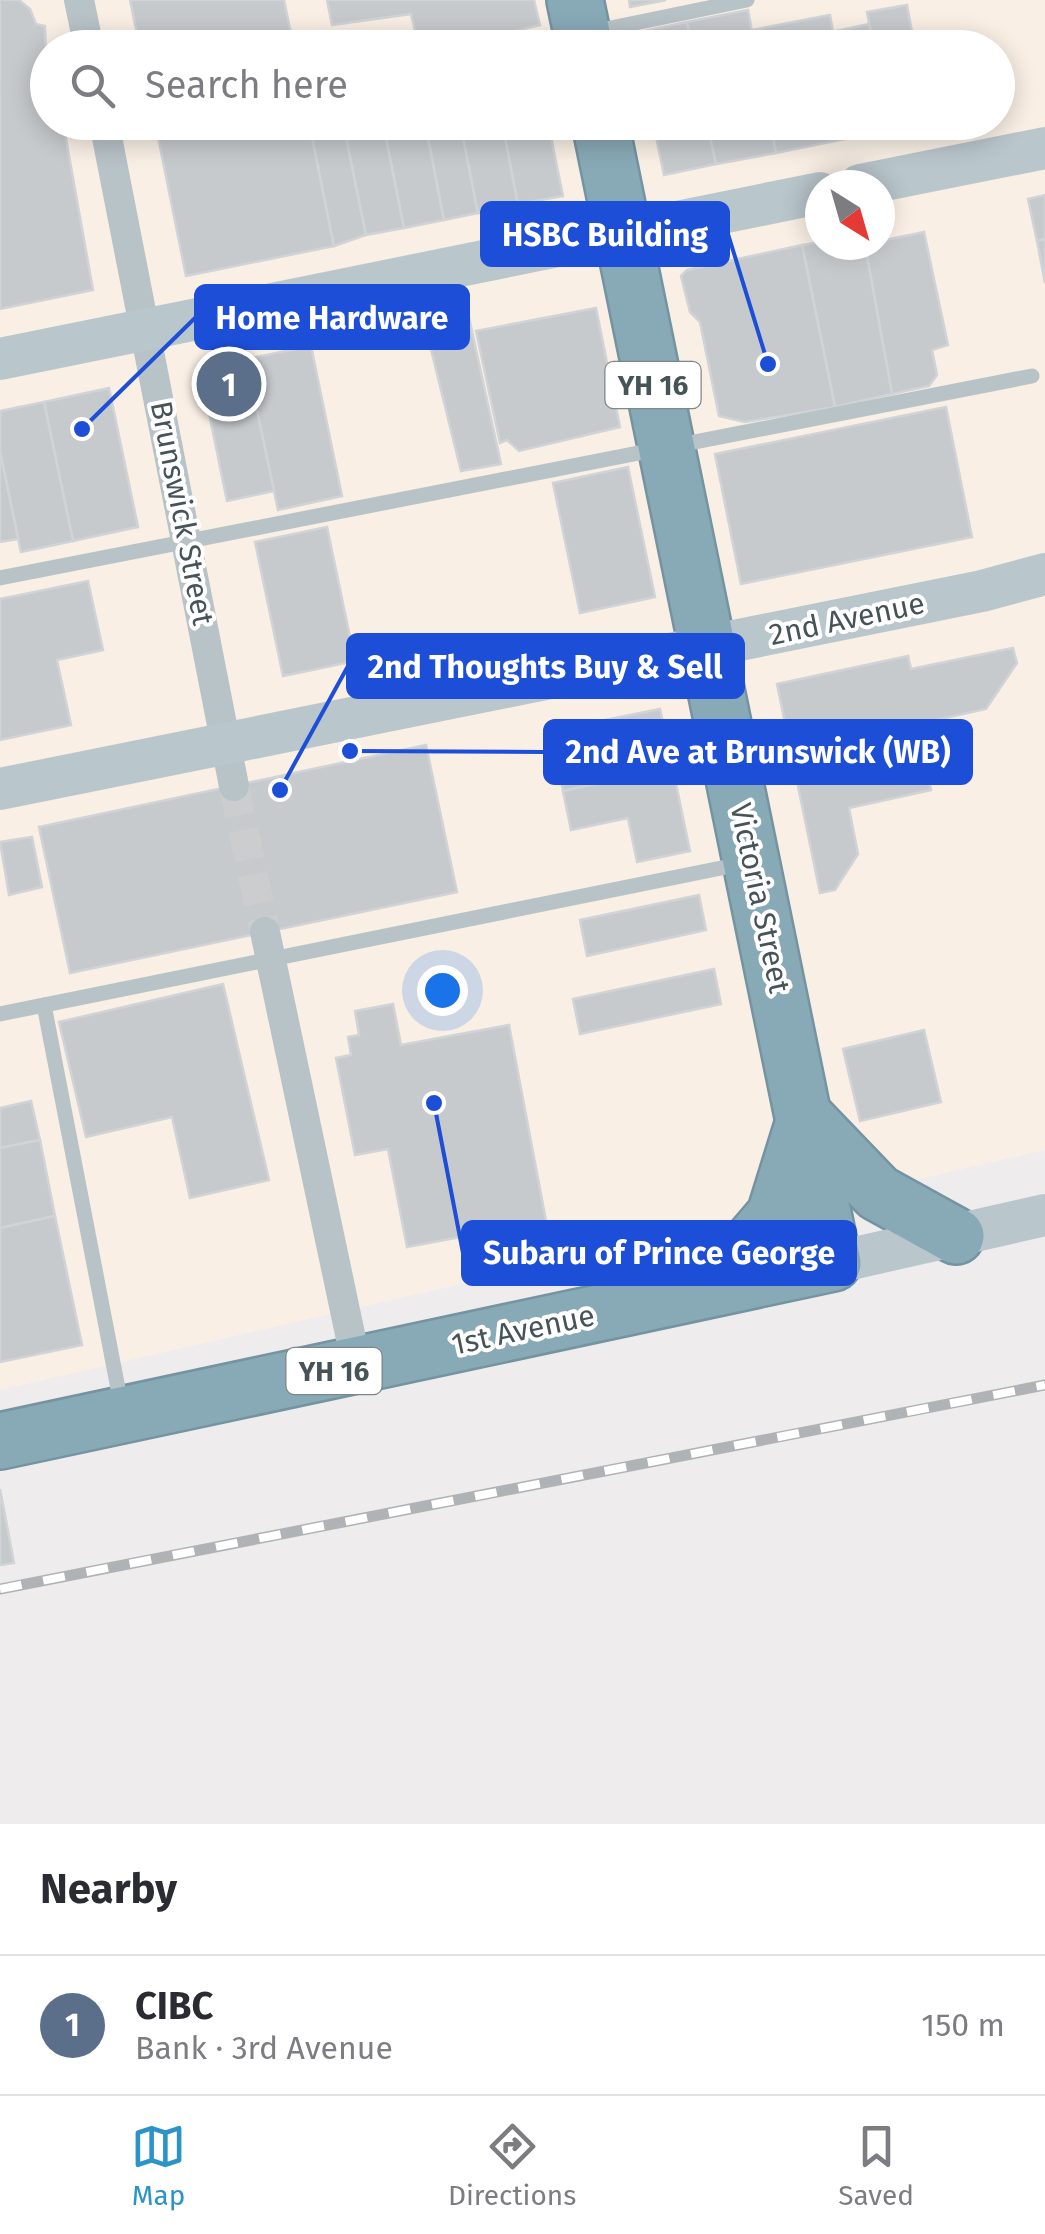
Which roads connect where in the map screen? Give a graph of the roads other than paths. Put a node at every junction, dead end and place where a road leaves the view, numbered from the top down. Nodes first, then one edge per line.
1 (79, 0) edge
2 (747, 0) edge
3 (581, 27) edge
4 (85, 30) edge
5 (108, 140) edge
6 (604, 140) edge
7 (1045, 148) edge
8 (895, 178) edge
9 (805, 196) edge
10 (622, 233) junction
11 (146, 329) junction
12 (0, 359) edge
13 (1032, 376) dead end
14 (666, 447) junction
15 (187, 542) junction
16 (1045, 574) edge
17 (0, 578) edge
18 (707, 647) junction
19 (227, 743) junction
20 (234, 786) tunnel mouth
21 (0, 789) edge
22 (752, 862) junction
23 (268, 946) junction
24 (44, 1006) junction
25 (0, 1014) edge
26 (806, 1117) junction
27 (1045, 1216) edge
28 (956, 1236) junction
29 (833, 1263) junction
30 (668, 1299) junction
31 (357, 1366) junction
32 (124, 1415) junction
33 (0, 1440) edge

1 - 4 street
2 - 3 lane
5 - 11 street, Brunswick Street
6 - 10 highway, Victoria Street / YH 16
7 - 8 main road
9 - 10 main road
10 - 11 main road
10 - 14 highway, Victoria Street / YH 16
11 - 12 main road
11 - 15 street, Brunswick Street
13 - 14 lane
14 - 15 lane
14 - 18 highway, Victoria Street / YH 16
15 - 17 lane
15 - 19 street, Brunswick Street
16 - 18 main road, 2nd Avenue
18 - 19 main road, 2nd Avenue
18 - 22 highway, Victoria Street / YH 16
19 - 20 street, Brunswick Street
19 - 21 main road, 2nd Avenue
22 - 23 lane
22 - 26 highway, Victoria Street / YH 16
23 - 24 lane
23 - 31 street
24 - 25 lane
24 - 32 lane
26 - 28 highway
26 - 29 highway, Victoria Street / YH 16
26 - 30 highway
27 - 28 main road, 1st Avenue
28 - 29 main road, 1st Avenue
29 - 30 highway, 1st Avenue / YH 16
30 - 31 highway, 1st Avenue / YH 16
31 - 32 highway, 1st Avenue / YH 16
32 - 33 highway, 1st Avenue / YH 16

